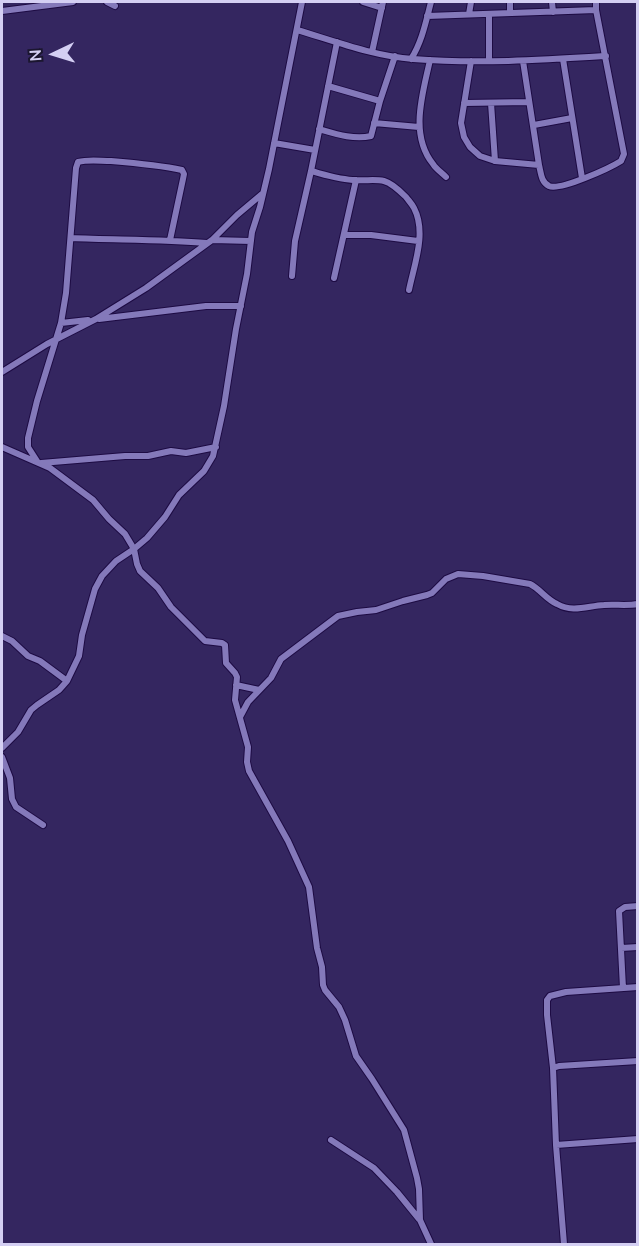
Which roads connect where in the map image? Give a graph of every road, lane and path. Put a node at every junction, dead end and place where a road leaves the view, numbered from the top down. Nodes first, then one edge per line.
1 (73, 2) edge
2 (107, 2) edge
3 (302, 2) edge
4 (363, 2) edge
5 (431, 2) edge
6 (471, 2) edge
7 (510, 2) edge
8 (552, 2) edge
9 (596, 2) edge
10 (383, 4) edge
11 (115, 6) dead end
12 (596, 10) junction
13 (2, 11) edge
14 (553, 12) junction
15 (510, 13) junction
16 (469, 14) junction
17 (489, 14) junction
18 (428, 16) junction
19 (297, 30) junction
20 (337, 42) junction
21 (372, 52) junction
22 (395, 56) junction
23 (606, 56) junction
24 (562, 58) junction
25 (411, 59) junction
26 (430, 60) junction
27 (471, 60) junction
28 (489, 61) junction
29 (523, 61) junction
30 (328, 86) junction
31 (380, 101) junction
32 (529, 102) junction
33 (464, 103) junction
34 (490, 103) junction
35 (572, 118) junction
36 (374, 123) junction
37 (534, 125) junction
38 (418, 127) junction
39 (319, 129) junction
40 (274, 143) junction
41 (315, 150) junction
42 (495, 161) junction
43 (539, 165) junction
44 (311, 171) junction
45 (446, 177) dead end
46 (582, 178) junction
47 (356, 180) junction
48 (263, 194) junction
49 (344, 235) junction
50 (71, 238) junction
51 (170, 240) junction
52 (210, 241) junction
53 (418, 241) junction
54 (250, 242) junction
55 (292, 276) dead end
56 (334, 278) dead end
57 (409, 290) dead end
58 (241, 306) junction
59 (96, 319) junction
60 (61, 323) junction
61 (57, 339) junction
62 (2, 372) edge
63 (2, 447) edge
64 (216, 447) junction
65 (39, 462) junction
66 (134, 549) junction
67 (638, 603) edge
68 (2, 636) edge
69 (67, 681) junction
70 (236, 685) junction
71 (259, 690) junction
72 (239, 717) junction
73 (2, 748) edge
74 (2, 757) edge
75 (43, 825) dead end
76 (638, 906) edge
77 (638, 947) edge
78 (621, 948) junction
79 (638, 987) edge
80 (623, 988) junction
81 (638, 1061) edge
82 (553, 1068) junction
83 (638, 1139) edge
84 (331, 1140) dead end
85 (556, 1145) junction
86 (420, 1220) junction
87 (431, 1245) edge
88 (564, 1245) edge

1 - 13 street
2 - 11 street
3 - 19 street
4 - 10 street
5 - 18 street
6 - 16 street
7 - 15 street
8 - 14 street
9 - 12 street
10 - 21 street
12 - 14 street
12 - 23 street
14 - 15 street
15 - 17 street
16 - 17 street
16 - 18 street
17 - 28 street
18 - 25 street
19 - 20 street
19 - 40 street
20 - 21 street
20 - 30 street
21 - 22 street
22 - 25 street
22 - 31 street
23 - 24 street
23 - 46 street
24 - 29 street
24 - 35 street
25 - 26 street
26 - 27 street
26 - 38 street
27 - 28 street
27 - 33 street
28 - 29 street
29 - 32 street
30 - 31 street
30 - 39 street
31 - 36 street
32 - 34 street
32 - 37 street
33 - 34 street
33 - 42 street
34 - 42 street
35 - 37 street
35 - 46 street
36 - 38 street
36 - 39 street
37 - 43 street
38 - 45 street
39 - 41 street
40 - 41 street
40 - 48 street
41 - 44 street
42 - 43 street
43 - 46 street
44 - 47 street
44 - 55 street
47 - 49 street
47 - 53 street
48 - 52 street
48 - 54 street
49 - 53 street
49 - 56 street
50 - 51 street
50 - 51 street
50 - 60 street
51 - 52 street
52 - 54 street
52 - 59 street
53 - 57 street
54 - 58 street
58 - 59 street
58 - 64 street
59 - 60 street
59 - 61 street
60 - 61 street
61 - 62 street
61 - 65 street
63 - 65 street
64 - 65 street
64 - 66 street
65 - 66 street
66 - 69 street
66 - 70 street
67 - 71 street
68 - 69 street
69 - 73 street
70 - 71 street
70 - 72 street
71 - 72 street
72 - 86 street
74 - 75 street
76 - 78 street
77 - 78 street
78 - 80 street
79 - 80 street
80 - 82 street
81 - 82 street
82 - 85 street
83 - 85 street
84 - 86 street
85 - 88 street
86 - 87 street

